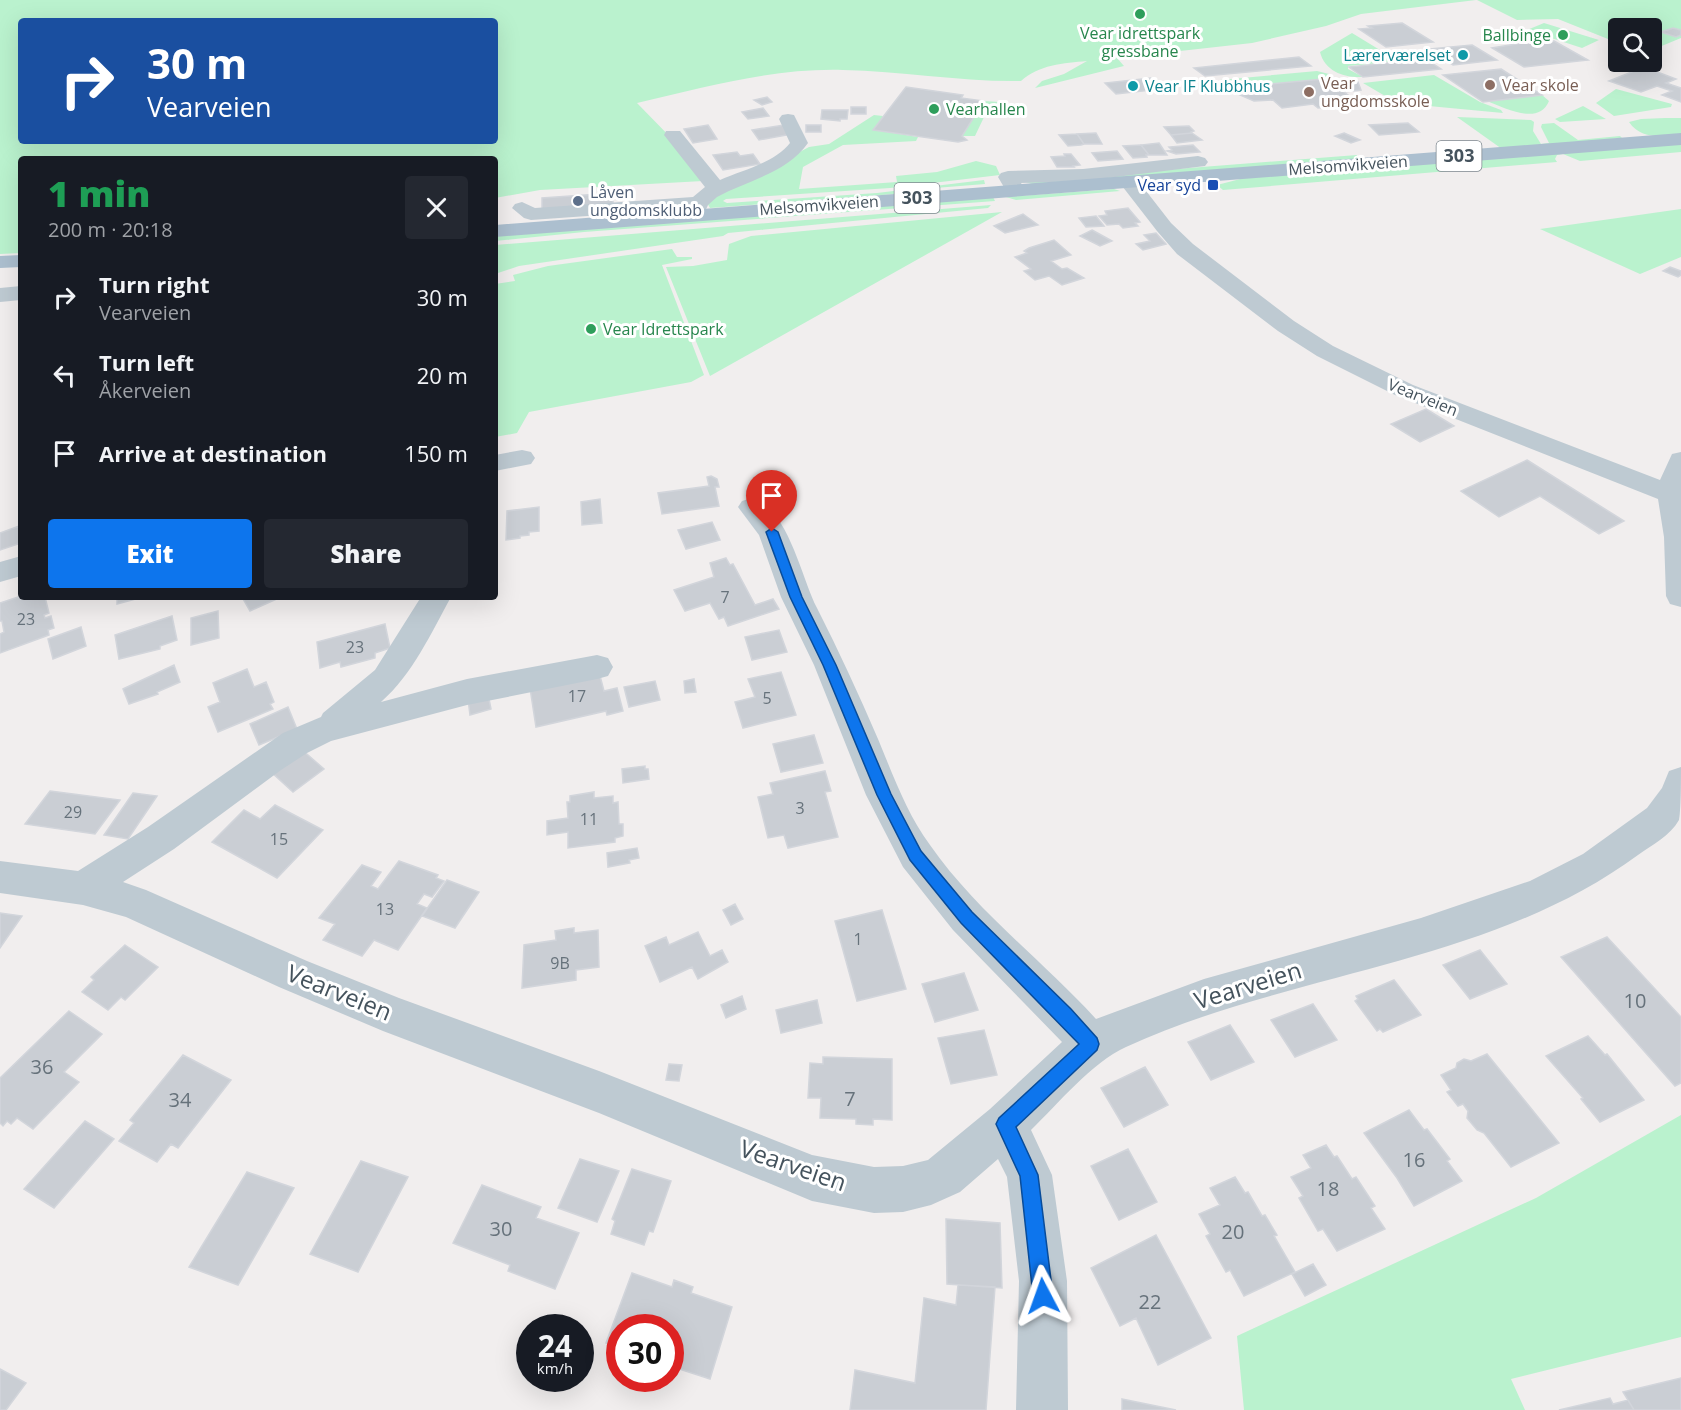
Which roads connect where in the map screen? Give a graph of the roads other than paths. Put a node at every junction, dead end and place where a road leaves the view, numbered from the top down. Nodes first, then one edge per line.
1 (788, 119) dead end
2 (673, 135) dead end
3 (1681, 139) edge
4 (1198, 162) dead end
5 (1129, 182) junction
6 (717, 189) junction
7 (1015, 190) junction
8 (522, 208) dead end
9 (697, 208) junction
10 (498, 231) edge
11 (18, 261) edge
12 (0, 262) edge
13 (18, 293) edge
14 (0, 295) edge
15 (522, 458) dead end
16 (1681, 460) edge
17 (498, 462) edge
18 (1671, 494) junction
19 (752, 507) dead end
20 (18, 567) edge
21 (0, 572) edge
22 (1681, 596) edge
23 (434, 600) edge
24 (597, 667) dead end
25 (323, 730) junction
26 (1681, 781) edge
27 (0, 877) edge
28 (83, 888) junction
29 (1091, 1044) junction
30 (1005, 1124) junction
31 (1042, 1410) edge

1 - 6 street, Melsomvikveien
2 - 6 street
3 - 5 main road, Melsomvikveien / 303
4 - 7 street
5 - 7 main road, Melsomvikveien / 303
5 - 18 street, Vearveien
6 - 9 street, Melsomvikveien
7 - 9 main road, Melsomvikveien / 303
8 - 9 street, Melsomvikveien
9 - 10 main road, Melsomvikveien / 303
11 - 12 main road
13 - 14 street
15 - 17 street
16 - 18 street
18 - 22 street
19 - 29 street
20 - 21 street
23 - 25 street
24 - 25 street
25 - 28 street
26 - 29 street, Vearveien
27 - 28 street, Vearveien
28 - 30 street, Vearveien
29 - 30 street, Vearveien
30 - 31 street

